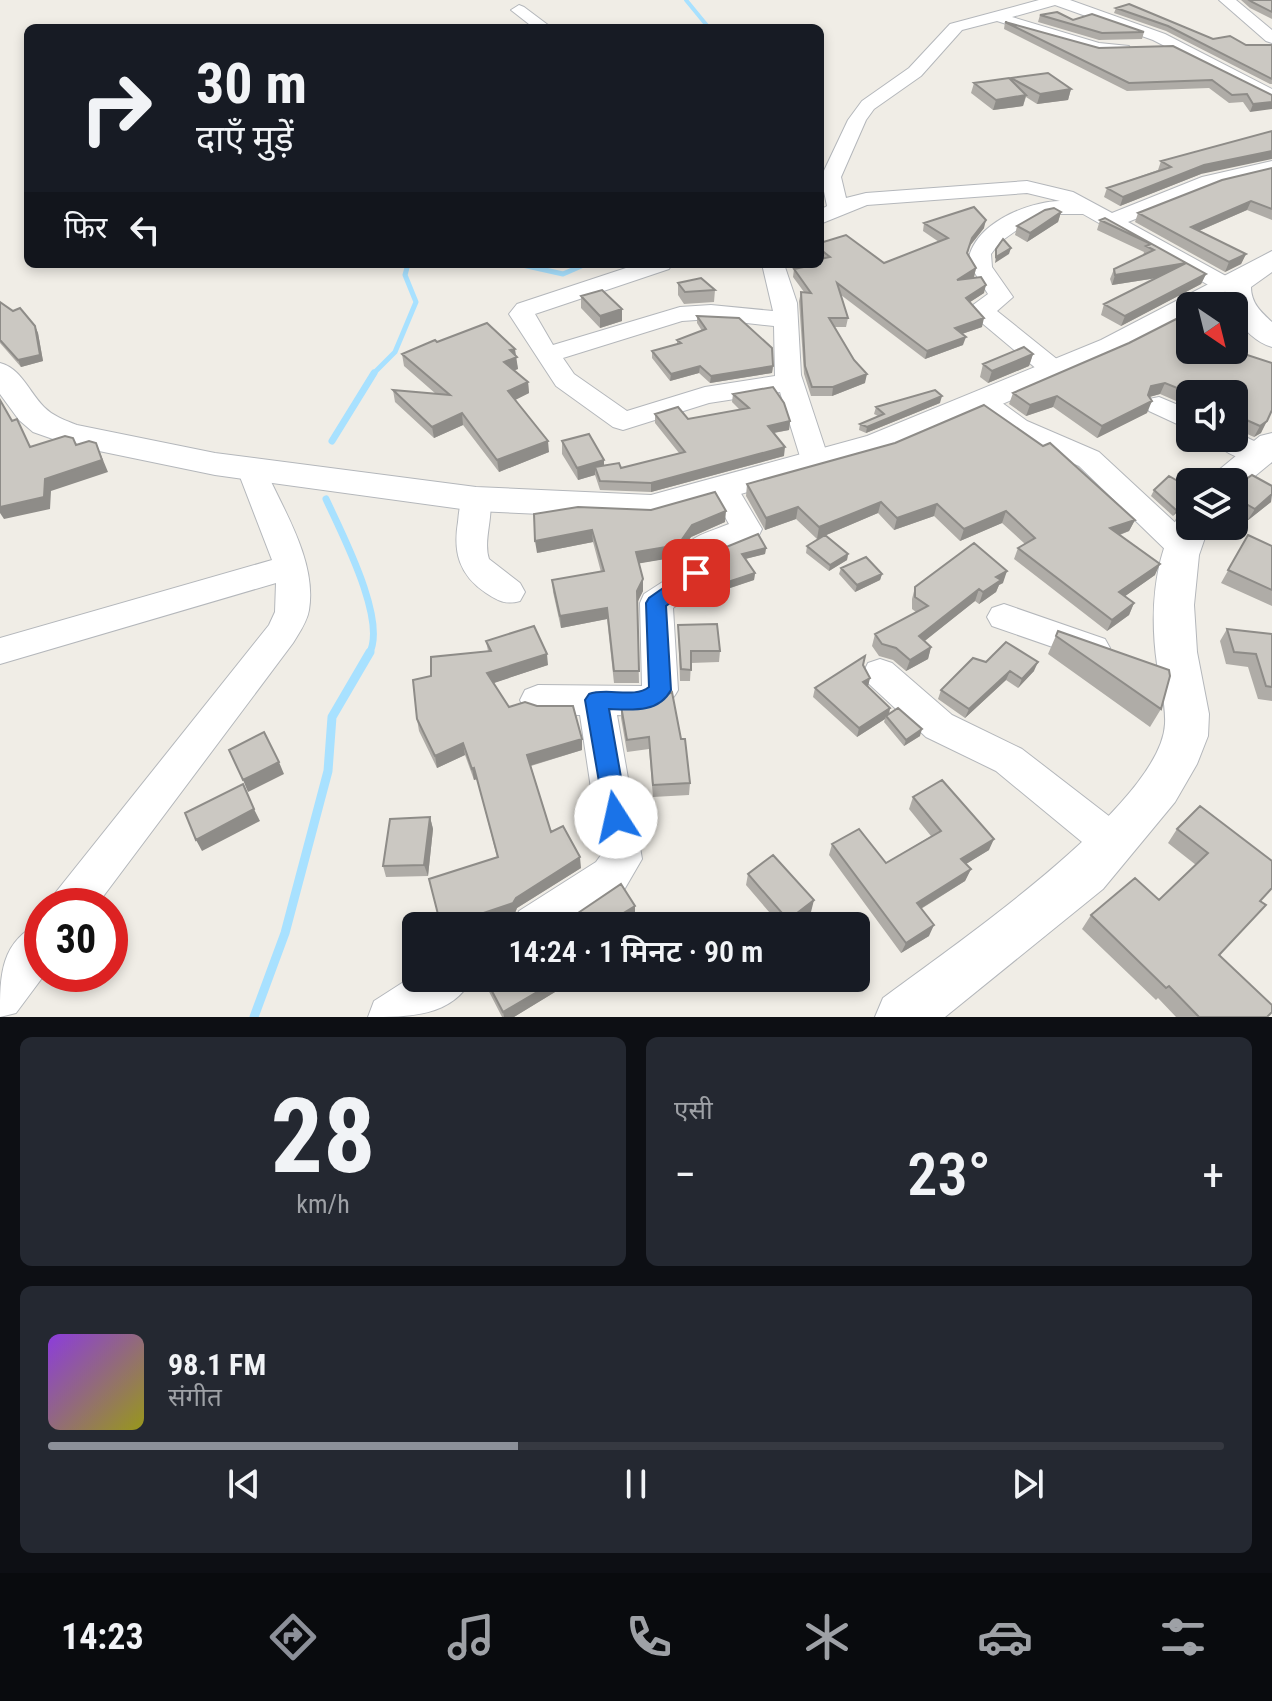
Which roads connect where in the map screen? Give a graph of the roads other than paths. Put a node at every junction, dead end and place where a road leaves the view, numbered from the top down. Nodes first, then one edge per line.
1 (1056, 0) edge
2 (1227, 0) edge
3 (519, 10) dead end
4 (994, 16) junction
5 (538, 24) edge
6 (1269, 33) edge
7 (1173, 45) junction
8 (1272, 96) edge
9 (1272, 167) edge
10 (829, 213) edge
11 (1100, 216) junction
12 (649, 268) edge
13 (774, 268) edge
14 (1249, 273) edge
15 (787, 320) junction
16 (1272, 338) edge
17 (546, 355) junction
18 (1054, 370) junction
19 (0, 372) edge
20 (791, 382) junction
21 (981, 400) junction
22 (1159, 405) dead end
23 (1176, 414) edge
24 (1266, 450) edge
25 (816, 463) junction
26 (1244, 468) edge
27 (251, 469) junction
28 (723, 487) junction
29 (476, 499) junction
30 (1176, 528) edge
31 (1187, 540) edge
32 (290, 567) junction
33 (509, 592) dead end
34 (1004, 617) dead end
35 (0, 651) edge
36 (1153, 669) junction
37 (880, 673) dead end
38 (538, 700) dead end
39 (596, 700) junction
40 (1113, 843) junction
41 (85, 888) edge
42 (555, 912) edge
43 (24, 966) edge
44 (428, 992) edge
45 (0, 997) edge
46 (390, 1017) edge
47 (902, 1017) edge

1 - 4 street
1 - 7 street
2 - 6 street
3 - 5 street
4 - 7 street
4 - 10 street
7 - 8 street
9 - 11 street
10 - 11 street
11 - 14 street
11 - 18 street
12 - 17 street
13 - 15 street
14 - 16 street
14 - 18 street
15 - 17 street
15 - 20 street
17 - 20 street
18 - 21 street
19 - 27 street
20 - 25 street
21 - 25 street
21 - 30 street
22 - 23 street
24 - 26 street
25 - 28 street
27 - 29 street
27 - 32 street
28 - 29 street
28 - 39 street
29 - 33 street
31 - 36 street
32 - 35 street
32 - 41 street
34 - 36 street
36 - 40 street
37 - 40 street
38 - 39 street
39 - 42 street
40 - 47 street
43 - 45 street
44 - 46 street

